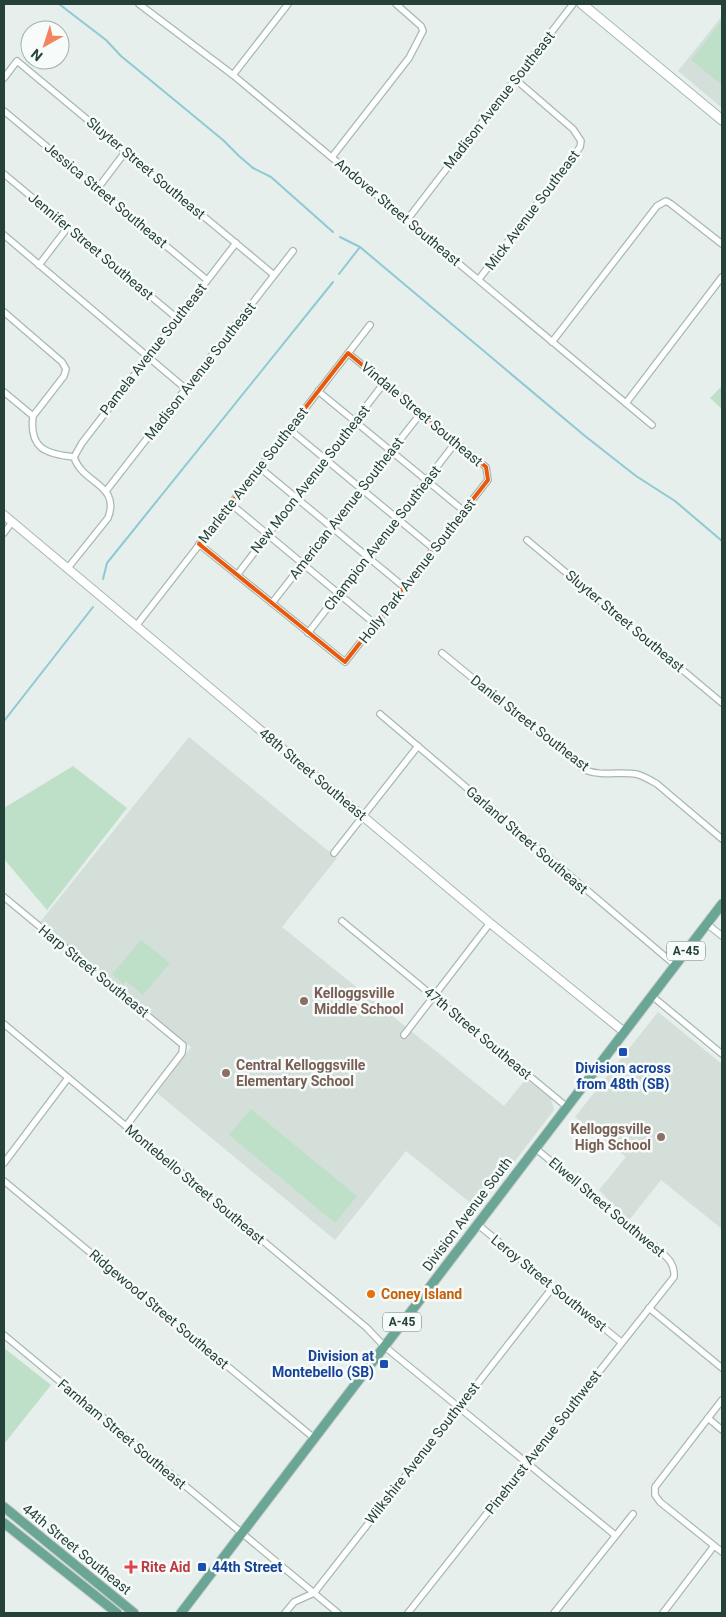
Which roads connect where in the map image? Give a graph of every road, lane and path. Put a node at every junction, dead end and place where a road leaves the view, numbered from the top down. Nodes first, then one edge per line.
1 (139, 4) edge
2 (288, 4) edge
3 (398, 4) edge
4 (573, 4) edge
5 (582, 4) edge
6 (233, 75) junction
7 (4, 78) edge
8 (515, 79) junction
9 (4, 111) edge
10 (722, 120) edge
11 (126, 151) junction
12 (332, 157) junction
13 (4, 174) edge
14 (98, 188) junction
15 (406, 220) junction
16 (68, 227) junction
17 (4, 235) edge
18 (236, 243) junction
19 (722, 244) edge
20 (293, 251) dead end
21 (40, 265) junction
22 (274, 275) junction
23 (722, 277) edge
24 (479, 279) junction
25 (207, 280) junction
26 (4, 312) edge
27 (178, 319) junction
28 (370, 325) dead end
29 (552, 342) junction
30 (348, 353) junction
31 (148, 357) junction
32 (384, 383) junction
33 (186, 389) junction
34 (318, 391) junction
35 (4, 392) edge
36 (626, 403) junction
37 (421, 413) junction
38 (33, 416) junction
39 (355, 421) junction
40 (652, 425) dead end
41 (289, 429) junction
42 (456, 442) junction
43 (391, 451) junction
44 (74, 457) junction
45 (325, 459) junction
46 (259, 467) junction
47 (426, 480) junction
48 (488, 480) joint
49 (361, 489) junction
50 (106, 491) junction
51 (296, 498) junction
52 (231, 504) junction
53 (464, 511) junction
54 (4, 516) edge
55 (397, 519) junction
56 (12, 522) junction
57 (332, 527) junction
58 (4, 533) edge
59 (268, 534) junction
60 (527, 540) dead end
61 (199, 544) junction
62 (434, 549) junction
63 (367, 557) junction
64 (303, 564) junction
65 (67, 568) junction
66 (237, 575) junction
67 (404, 587) junction
68 (339, 594) junction
69 (272, 603) junction
70 (375, 624) junction
71 (136, 626) junction
72 (308, 633) junction
73 (442, 653) dead end
74 (722, 703) edge
75 (380, 714) dead end
76 (418, 746) junction
77 (364, 816) junction
78 (722, 839) edge
79 (334, 853) dead end
80 (4, 897) edge
81 (722, 904) edge
82 (342, 921) dead end
83 (490, 923) junction
84 (707, 924) junction
85 (722, 936) edge
86 (675, 966) junction
87 (434, 996) junction
88 (652, 996) junction
89 (4, 1024) edge
90 (624, 1031) junction
91 (404, 1035) dead end
92 (722, 1054) edge
93 (68, 1078) junction
94 (567, 1107) junction
95 (126, 1126) junction
96 (535, 1148) junction
97 (4, 1163) edge
98 (4, 1181) edge
99 (477, 1224) junction
100 (675, 1270) joint
101 (554, 1287) junction
102 (649, 1308) junction
103 (4, 1335) edge
104 (620, 1342) junction
105 (384, 1346) junction
106 (722, 1368) edge
107 (722, 1400) edge
108 (458, 1406) junction
109 (708, 1418) junction
110 (722, 1430) edge
111 (314, 1438) junction
112 (526, 1464) junction
113 (4, 1507) edge
114 (633, 1514) dead end
115 (4, 1523) edge
116 (241, 1533) junction
117 (616, 1535) junction
118 (714, 1546) junction
119 (722, 1552) edge
120 (314, 1593) junction
121 (117, 1613) edge
122 (134, 1613) edge
123 (181, 1613) edge
124 (285, 1613) edge
125 (338, 1613) edge
126 (408, 1613) edge
127 (554, 1613) edge
128 (663, 1613) edge

1 - 6 street, Andover Street Southeast
2 - 6 street
3 - 12 street
4 - 8 street, Madison Avenue Southeast
5 - 10 main road
6 - 12 street, Andover Street Southeast
7 - 11 street, Sluyter Street Southeast
8 - 15 street, Madison Avenue Southeast
8 - 24 street, Mick Avenue Southeast
9 - 14 street, Jessica Street Southeast
11 - 14 street
11 - 18 street, Sluyter Street Southeast
12 - 15 street, Andover Street Southeast
13 - 16 street, Jennifer Street Southeast
14 - 25 street, Jessica Street Southeast
15 - 24 street, Andover Street Southeast
16 - 21 street
16 - 27 street, Jennifer Street Southeast
17 - 21 street
18 - 22 street, Sluyter Street Southeast
18 - 25 street, Pamela Avenue Southeast
19 - 29 street
20 - 22 street, Madison Avenue Southeast
21 - 31 street
22 - 33 street, Madison Avenue Southeast
23 - 36 street
24 - 29 street, Andover Street Southeast
25 - 27 street, Pamela Avenue Southeast
26 - 38 street
27 - 31 street, Pamela Avenue Southeast
28 - 30 street, Marlette Avenue Southeast
29 - 36 street, Andover Street Southeast
30 - 32 street, Vindale Street Southeast
30 - 34 street, Marlette Avenue Southeast
31 - 33 street
31 - 44 street, Pamela Avenue Southeast
32 - 37 street, Vindale Street Southeast
32 - 39 street, New Moon Avenue Southeast
33 - 50 street, Madison Avenue Southeast
34 - 39 street
34 - 41 street, Marlette Avenue Southeast
35 - 38 street
36 - 40 street, Andover Street Southeast
37 - 42 street, Vindale Street Southeast
37 - 43 street, American Avenue Southeast
38 - 44 street
39 - 43 street
39 - 45 street, New Moon Avenue Southeast
41 - 45 street
41 - 46 street, Marlette Avenue Southeast
42 - 47 street, Champion Avenue Southeast
42 - 48 street, Vindale Street Southeast
43 - 47 street
43 - 49 street, American Avenue Southeast
44 - 50 street
45 - 49 street
45 - 51 street, New Moon Avenue Southeast
46 - 51 street
46 - 52 street, Marlette Avenue Southeast
47 - 53 street
47 - 55 street, Champion Avenue Southeast
48 - 53 street, Holly Park Avenue Southeast
49 - 55 street
49 - 57 street, American Avenue Southeast
50 - 65 street
51 - 57 street
51 - 59 street, New Moon Avenue Southeast
52 - 59 street
52 - 61 street, Marlette Avenue Southeast
53 - 62 street, Holly Park Avenue Southeast
54 - 56 street, 48th Street Southeast
55 - 62 street
55 - 63 street, Champion Avenue Southeast
56 - 58 street
56 - 65 street, 48th Street Southeast
57 - 63 street
57 - 64 street, American Avenue Southeast
59 - 64 street
59 - 66 street, New Moon Avenue Southeast
60 - 74 street, Sluyter Street Southeast
61 - 66 street
61 - 71 street, Marlette Avenue Southeast
62 - 67 street, Holly Park Avenue Southeast
63 - 67 street
63 - 68 street, Champion Avenue Southeast
64 - 68 street
64 - 69 street, American Avenue Southeast
65 - 71 street, 48th Street Southeast
66 - 69 street
67 - 70 street, Holly Park Avenue Southeast
68 - 70 street
68 - 72 street, Champion Avenue Southeast
69 - 72 street
70 - 72 street, Holly Park Avenue Southeast
71 - 77 street, 48th Street Southeast
73 - 78 street, Daniel Street Southeast
75 - 76 street, Garland Street Southeast
76 - 77 street
76 - 86 street, Garland Street Southeast
77 - 79 street
77 - 83 street, 48th Street Southeast
80 - 95 street, Harp Street Southeast
81 - 84 main road, Division Avenue South / A-45
82 - 87 street, 47th Street Southeast
83 - 87 street
83 - 90 street, 48th Street Southeast
84 - 85 street
84 - 86 main road, Division Avenue South / A-45
86 - 88 main road, Division Avenue South / A-45
87 - 91 street
87 - 94 street, 47th Street Southeast
88 - 90 main road, Division Avenue South / A-45
88 - 92 street
89 - 93 street, Montebello Street Southeast
90 - 94 main road, Division Avenue South / A-45
93 - 95 street, Montebello Street Southeast
93 - 97 street
94 - 96 main road, Division Avenue South / A-45
95 - 105 street, Montebello Street Southeast
96 - 99 main road, Division Avenue South / A-45
96 - 100 street, Elwell Street Southwest
98 - 111 street, Ridgewood Street Southeast
99 - 101 street, Leroy Street Southwest
99 - 105 main road, Division Avenue South / A-45
100 - 102 street, Pinehurst Avenue Southwest
101 - 104 street, Leroy Street Southwest
101 - 108 street, Wilkshire Avenue Southwest
102 - 104 street, Pinehurst Avenue Southwest
102 - 106 street
103 - 116 street, Farnham Street Southeast
104 - 112 street, Pinehurst Avenue Southwest
105 - 108 street, Montebello Street Southeast
105 - 111 main road, Division Avenue South / A-45
107 - 109 street
108 - 112 street, Montebello Street Southeast
108 - 120 street, Wilkshire Avenue Southwest
109 - 110 street
109 - 118 street
111 - 116 main road, Division Avenue South / A-45
112 - 117 street, Montebello Street Southeast
112 - 126 street, Pinehurst Avenue Southwest
113 - 122 main road, 44th Street Southeast
114 - 117 street
115 - 121 main road, 44th Street Southeast
116 - 120 street, Farnham Street Southeast
116 - 123 main road, Division Avenue South / A-45
117 - 127 street
118 - 119 street
118 - 128 street
120 - 124 street, Wilkshire Avenue Southwest
120 - 125 street, Farnham Street Southeast

